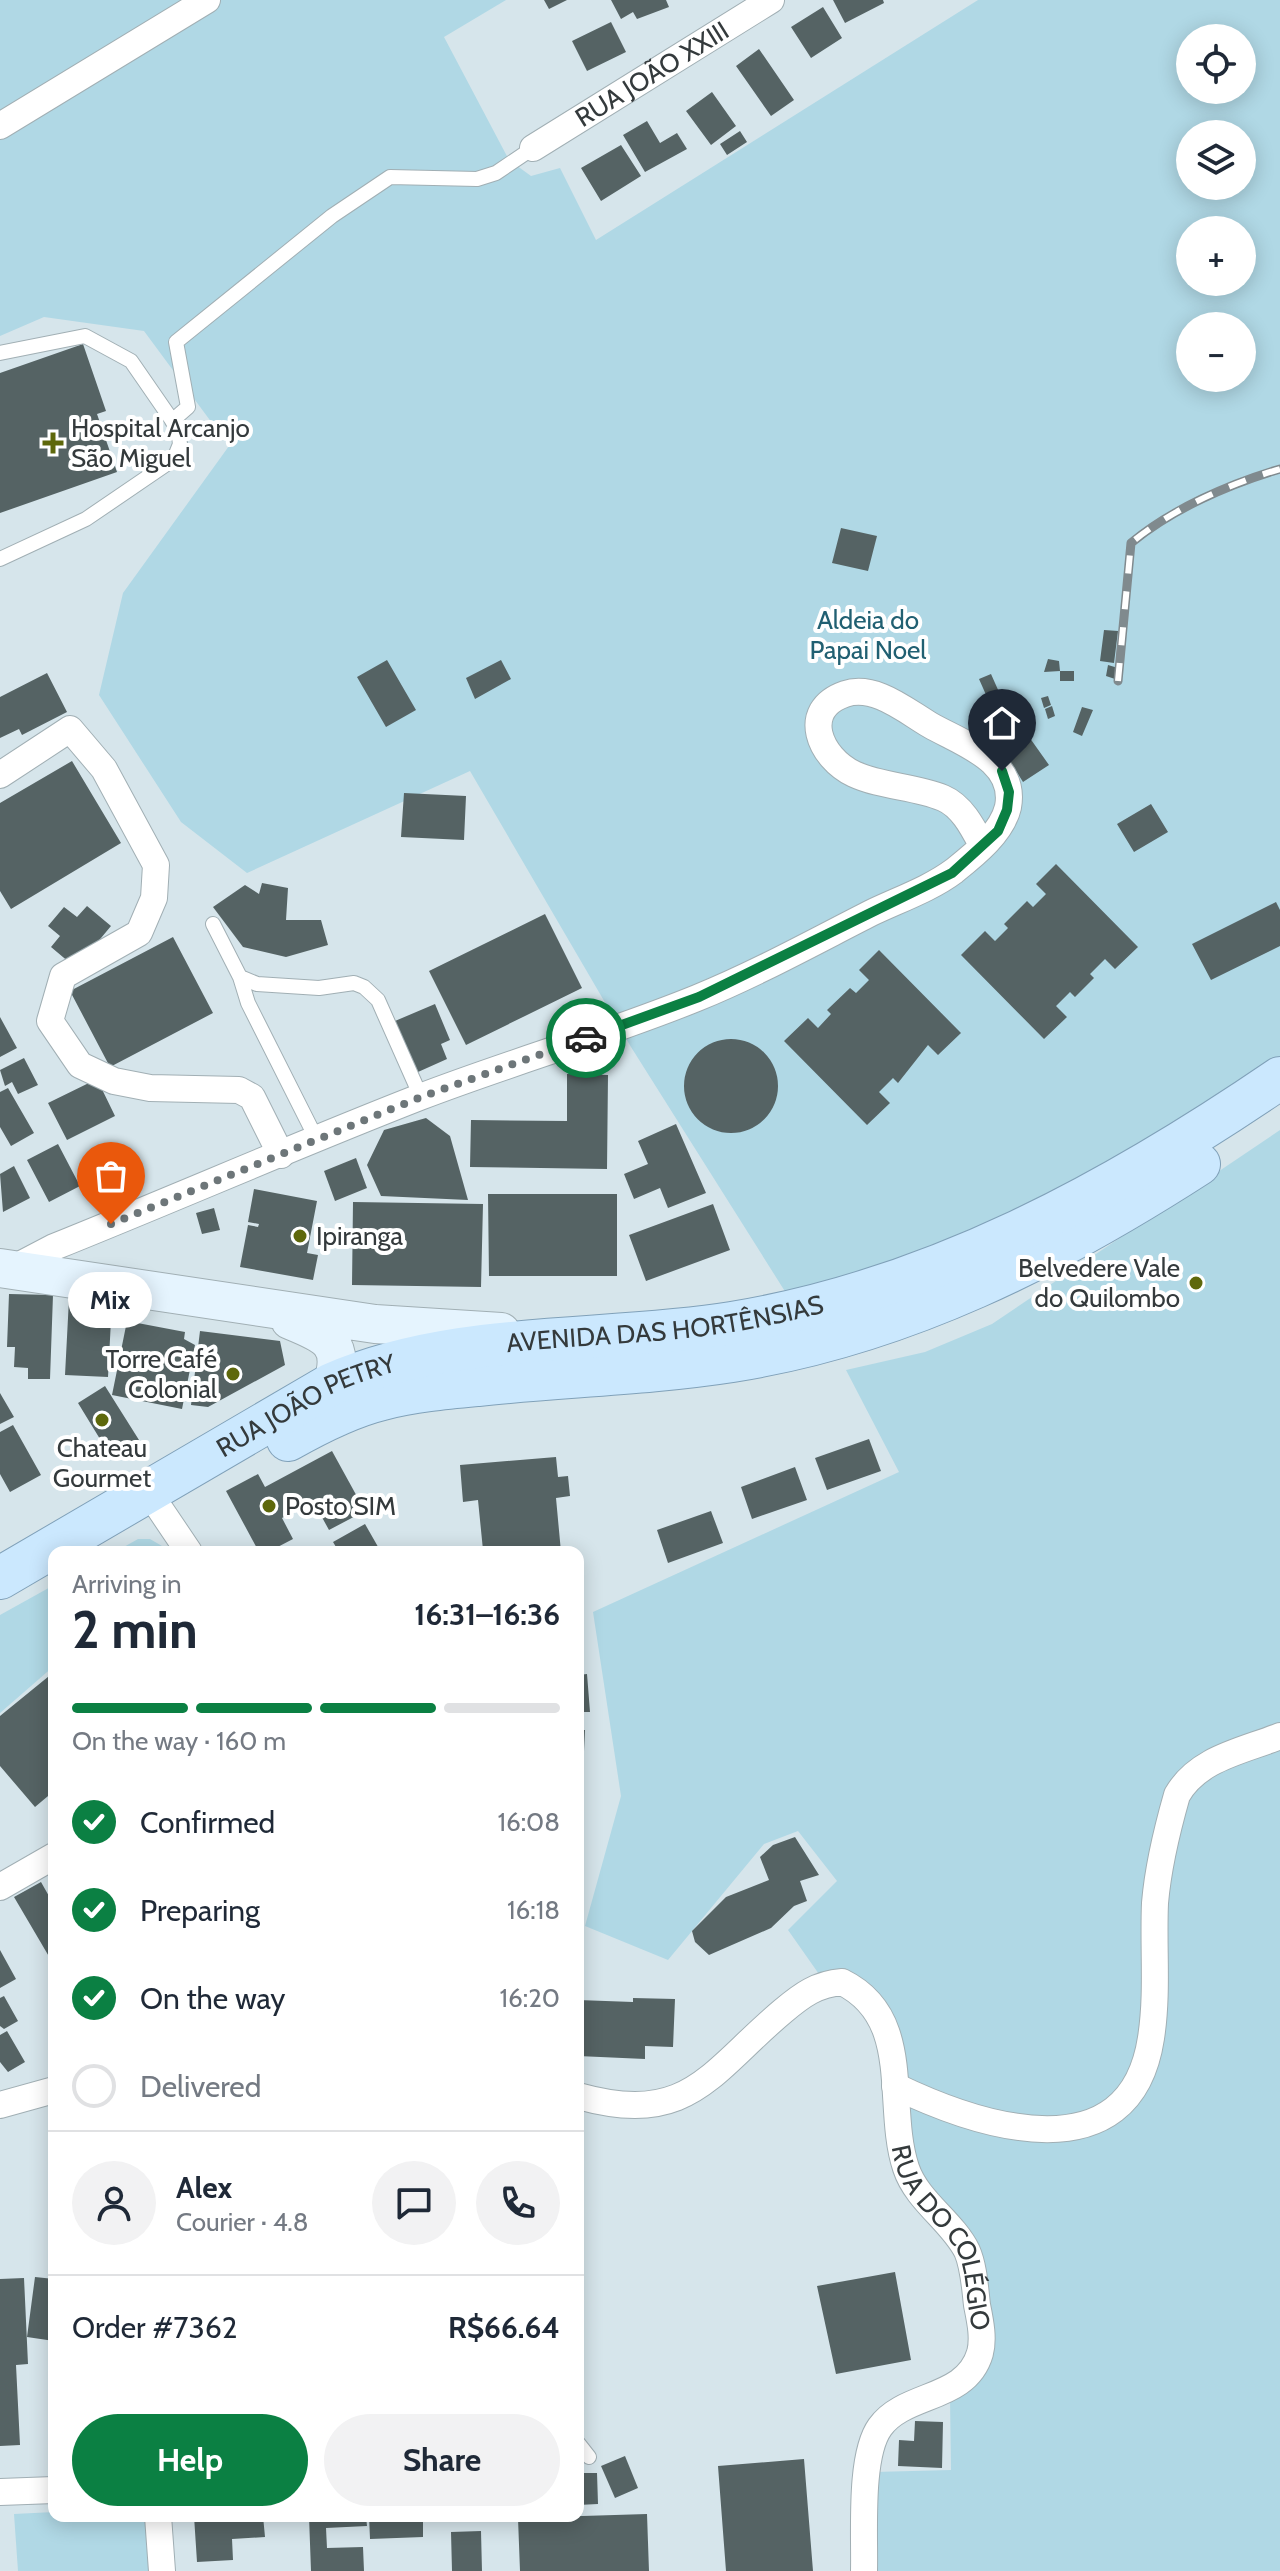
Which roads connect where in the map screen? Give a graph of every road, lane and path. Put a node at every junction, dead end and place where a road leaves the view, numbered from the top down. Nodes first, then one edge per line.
1 (207, 0) edge
2 (771, 0) edge
3 (0, 126) edge
4 (533, 148) joint
5 (0, 353) edge
6 (172, 421) junction
7 (0, 559) edge
8 (0, 775) edge
9 (982, 845) junction
10 (213, 924) dead end
11 (240, 977) junction
12 (1280, 1078) edge
13 (421, 1097) junction
14 (1280, 1111) edge
15 (317, 1140) junction
16 (281, 1155) junction
17 (6, 1268) edge
18 (258, 1306) junction
19 (644, 1334) junction
20 (342, 1396) junction
21 (160, 1509) junction
22 (60, 1546) edge
23 (92, 1546) edge
24 (185, 1546) edge
25 (48, 1552) edge
26 (48, 1570) edge
27 (0, 1578) edge
28 (0, 1596) edge
29 (1280, 1736) edge
30 (48, 1859) edge
31 (0, 1887) edge
32 (895, 2086) junction
33 (48, 2092) edge
34 (584, 2098) edge
35 (0, 2105) edge
36 (584, 2451) edge
37 (589, 2457) dead end
38 (48, 2490) edge
39 (0, 2492) edge
40 (158, 2522) edge
41 (162, 2571) edge
42 (864, 2571) edge

1 - 3 street
2 - 4 street, RUA JOÃO XXIII
4 - 6 lane
5 - 6 lane
6 - 7 lane
8 - 16 street
9 - 9 street
9 - 13 street
10 - 11 lane
11 - 13 lane
11 - 15 lane
12 - 19 main road, AVENIDA DAS HORTÊNSIAS
13 - 15 street
14 - 20 main road, AVENIDA DAS HORTÊNSIAS
15 - 16 street
16 - 17 street
17 - 18 main road, AVENIDA DAS HORTÊNSIAS
18 - 19 main road, AVENIDA DAS HORTÊNSIAS
18 - 20 main road
19 - 20 main road, RUA JOÃO PETRY
20 - 21 main road, RUA JOÃO PETRY
20 - 22 main road, RUA JOÃO PETRY
21 - 23 main road, RUA JOÃO PETRY
21 - 24 street
25 - 27 main road, RUA JOÃO PETRY
26 - 28 main road
29 - 32 street
30 - 31 street
32 - 34 street, RUA DO COLÉGIO
32 - 42 street, RUA DO COLÉGIO
33 - 35 street
36 - 37 lane
38 - 39 street
40 - 41 street

